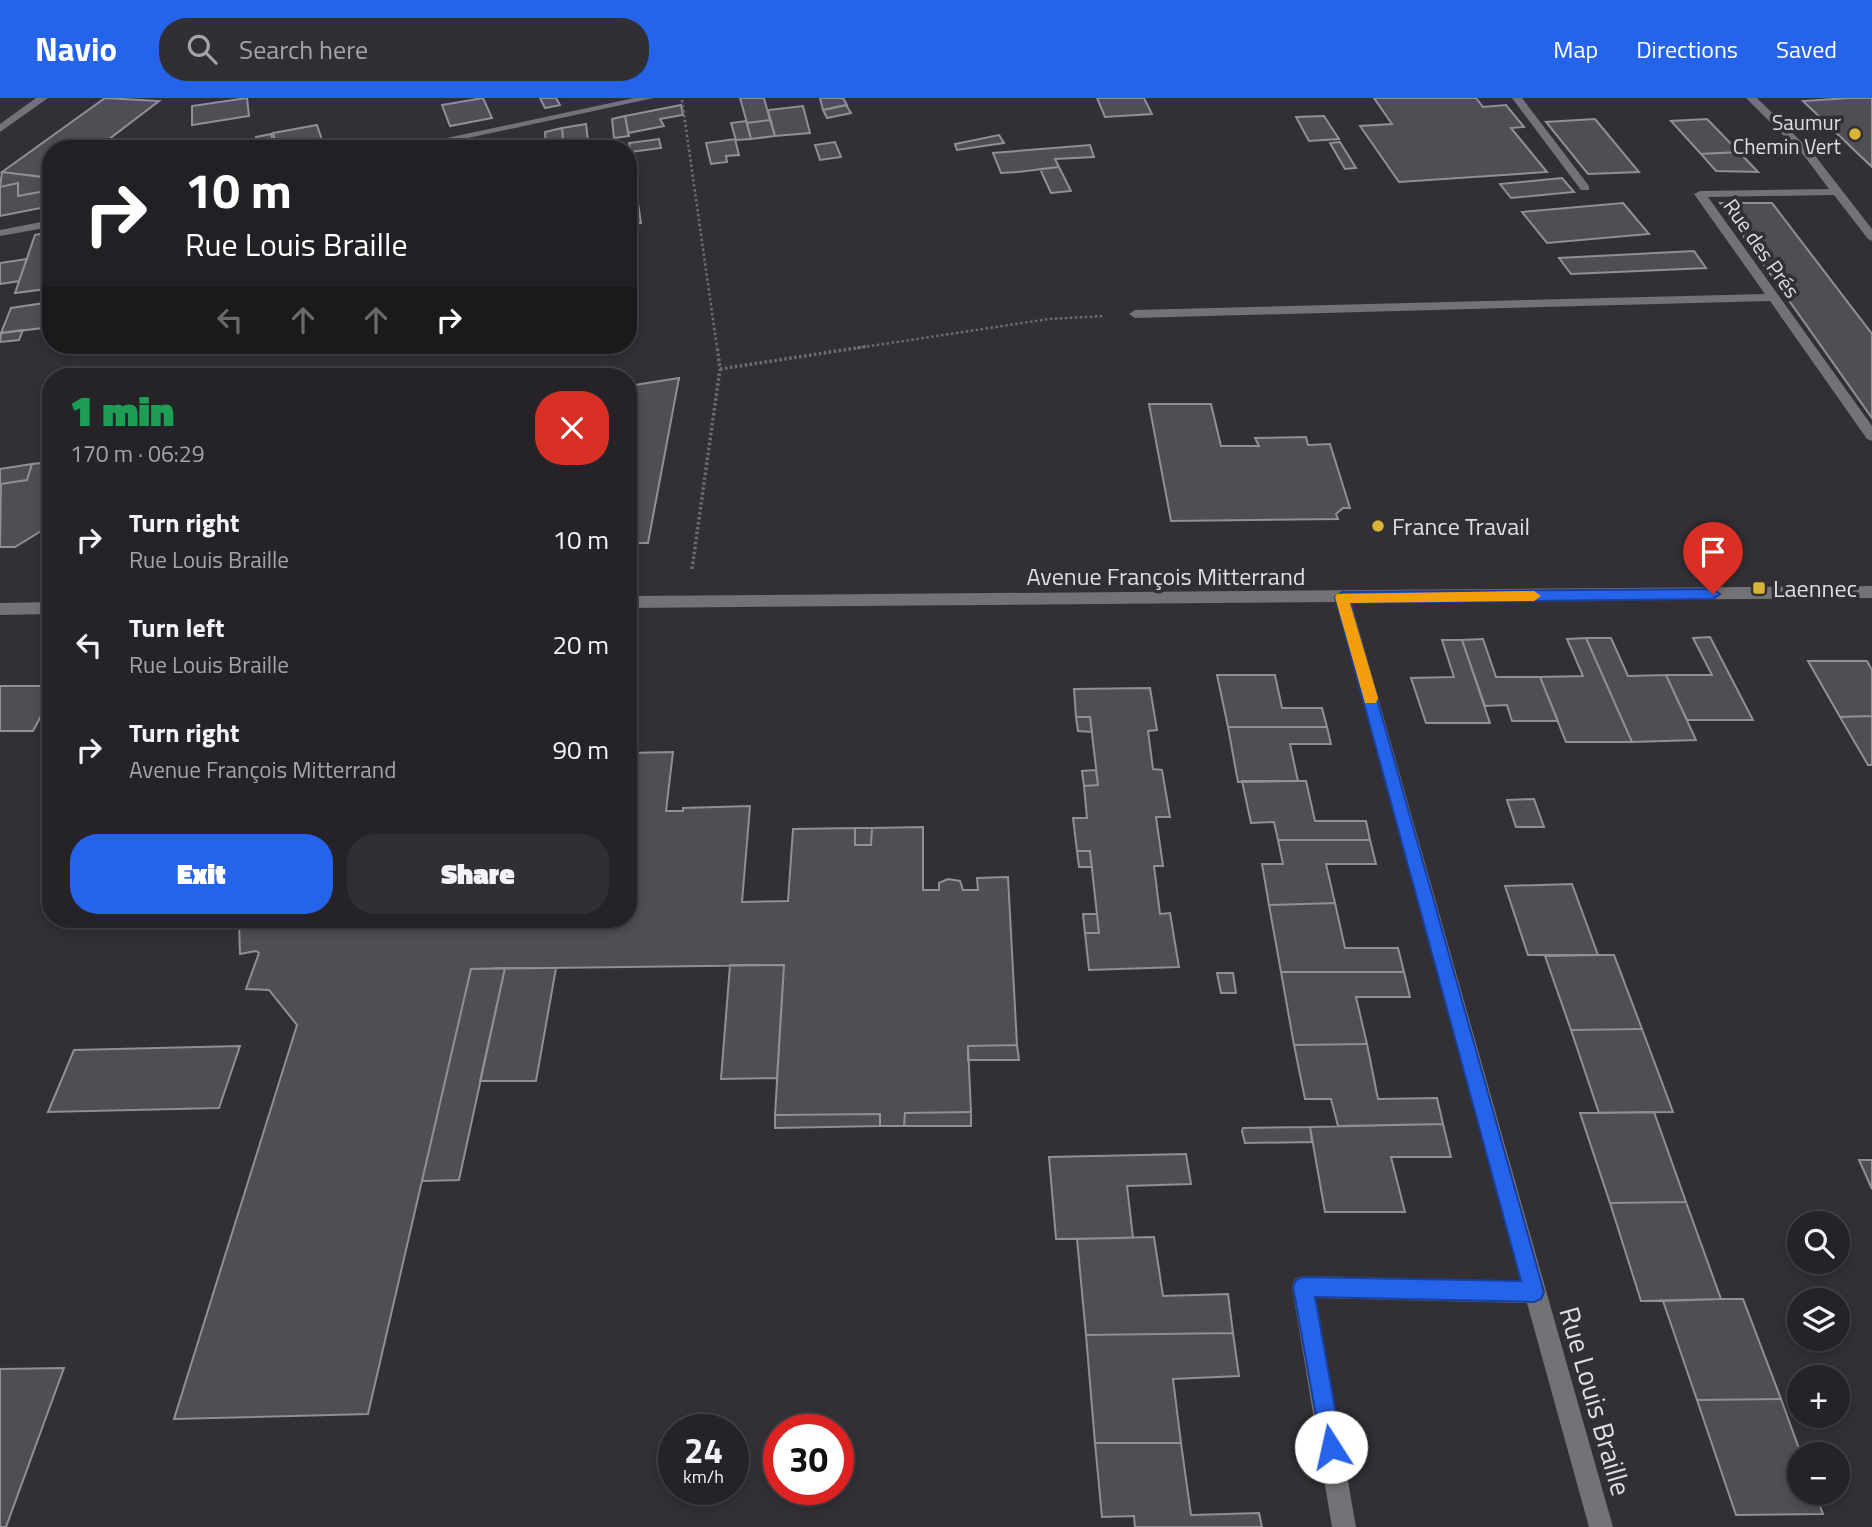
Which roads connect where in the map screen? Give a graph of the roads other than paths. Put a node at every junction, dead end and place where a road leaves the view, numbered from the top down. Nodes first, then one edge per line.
1 (43, 98) edge
2 (649, 98) edge
3 (1517, 98) edge
4 (1751, 98) edge
5 (0, 129) edge
6 (444, 140) edge
7 (1585, 188) dead end
8 (1837, 192) junction
9 (42, 225) edge
10 (0, 233) edge
11 (1872, 237) edge
12 (1773, 297) junction
13 (1135, 314) road end
14 (1872, 436) edge
15 (1872, 592) edge
16 (1342, 597) junction
17 (637, 602) edge
18 (42, 608) edge
19 (0, 609) edge
20 (1534, 1292) junction
21 (1345, 1527) edge
22 (1601, 1527) edge

1 - 5 street
2 - 6 street
3 - 7 street
4 - 8 street
8 - 11 street
8 - 12 street, Rue des Prés
9 - 10 street
12 - 13 street
12 - 14 street, Rue des Prés
15 - 16 street, Avenue François Mitterrand
16 - 17 street, Avenue François Mitterrand
16 - 20 street, Rue Louis Braille
18 - 19 street
20 - 21 street, Rue Louis Braille
20 - 22 street, Rue Louis Braille

